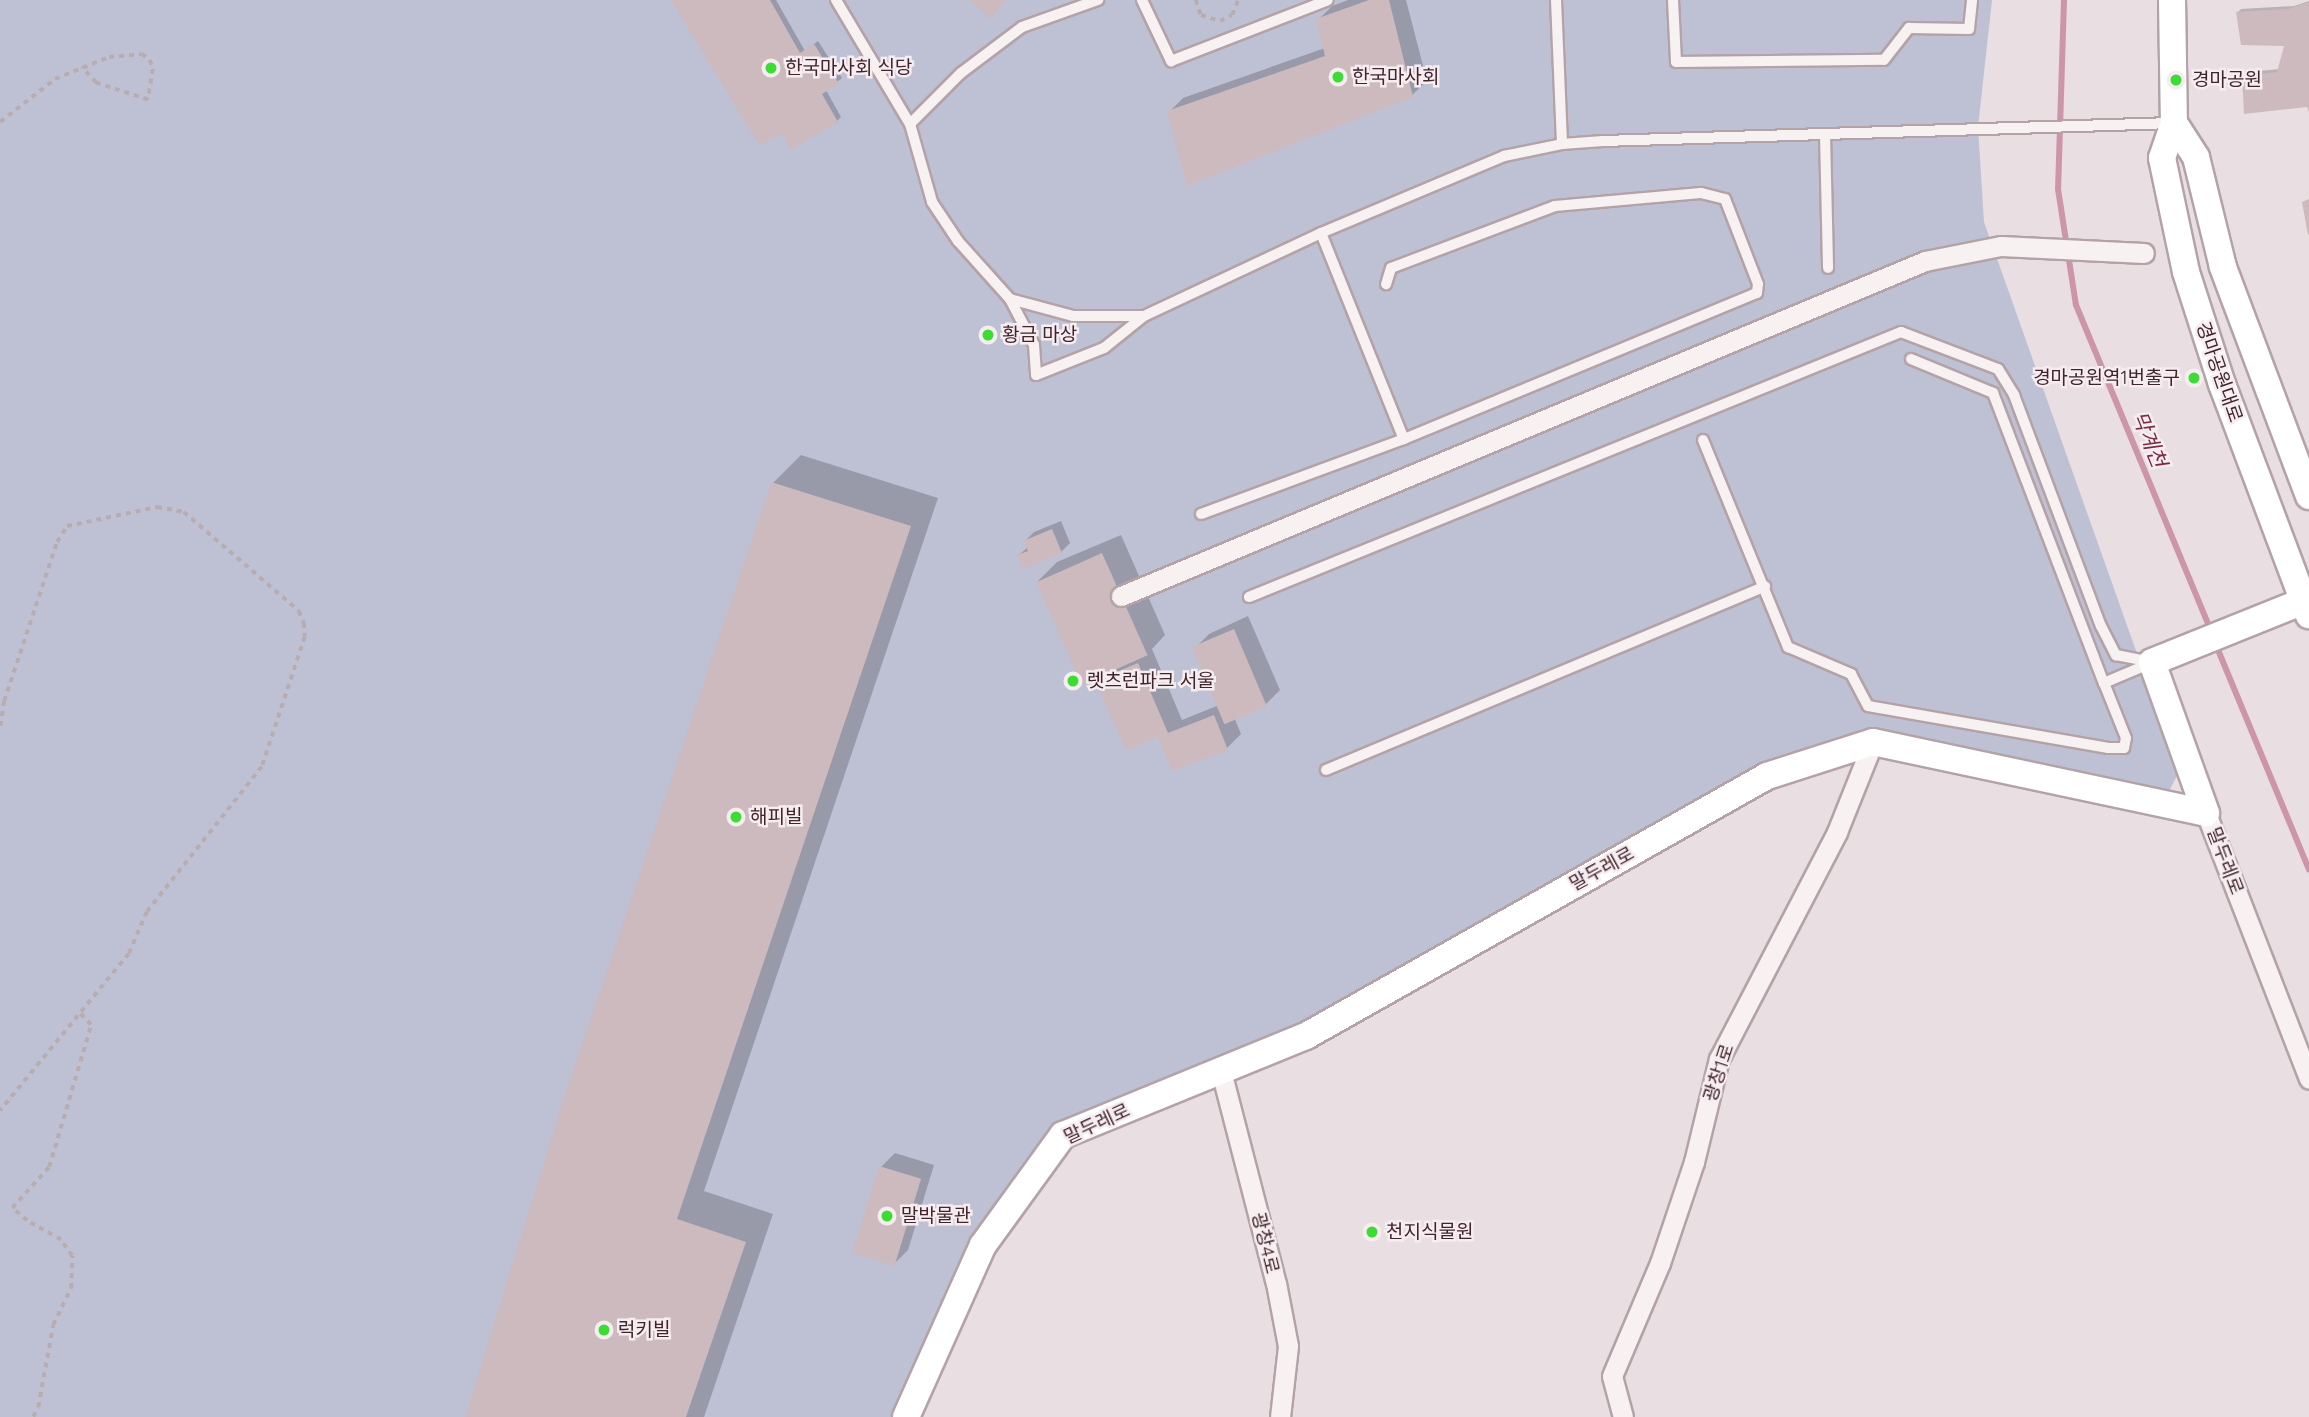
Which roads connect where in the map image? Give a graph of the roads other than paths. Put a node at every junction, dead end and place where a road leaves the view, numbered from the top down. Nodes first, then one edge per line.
1 (850, 0) edge
2 (1098, 0) edge
3 (1142, 0) edge
4 (1328, 0) edge
5 (1556, 0) edge
6 (1673, 0) edge
7 (1972, 0) edge
8 (2172, 0) edge
9 (839, 5) edge
10 (2174, 123) junction
11 (910, 124) junction
12 (1825, 134) junction
13 (1562, 144) junction
14 (1321, 233) junction
15 (2144, 253) dead end
16 (1828, 268) dead end
17 (1386, 284) dead end
18 (1010, 299) junction
19 (1144, 316) junction
20 (1911, 359) dead end
21 (1404, 439) junction
22 (1703, 440) dead end
23 (2309, 496) edge
24 (1201, 514) dead end
25 (1765, 586) junction
26 (1121, 596) dead end
27 (1248, 597) dead end
28 (2306, 608) edge
29 (2160, 659) junction
30 (2104, 683) junction
31 (1872, 742) junction
32 (1326, 769) dead end
33 (2206, 813) junction
34 (1221, 1071) junction
35 (2309, 1079) edge
36 (906, 1417) edge
37 (1280, 1417) edge
38 (1623, 1417) edge

1 - 9 lane
2 - 11 lane
3 - 4 lane
5 - 13 lane
6 - 7 lane
8 - 10 street, 경마공원대로
9 - 11 lane
10 - 12 lane
10 - 23 street, 경마공원대로
10 - 28 street, 경마공원대로
11 - 18 lane
12 - 13 lane
12 - 16 lane
13 - 14 lane
14 - 19 lane
14 - 21 lane
15 - 26 street
17 - 21 lane
18 - 19 lane
18 - 19 lane
20 - 30 lane
21 - 24 lane
22 - 25 lane
25 - 30 lane
25 - 32 lane
27 - 29 lane
28 - 29 street
29 - 30 lane
29 - 33 street
31 - 33 street, 말두레로
31 - 34 street, 말두레로
31 - 38 street, 광창1로
33 - 35 street, 말두레로
34 - 36 street, 말두레로
34 - 37 street, 광창4로

